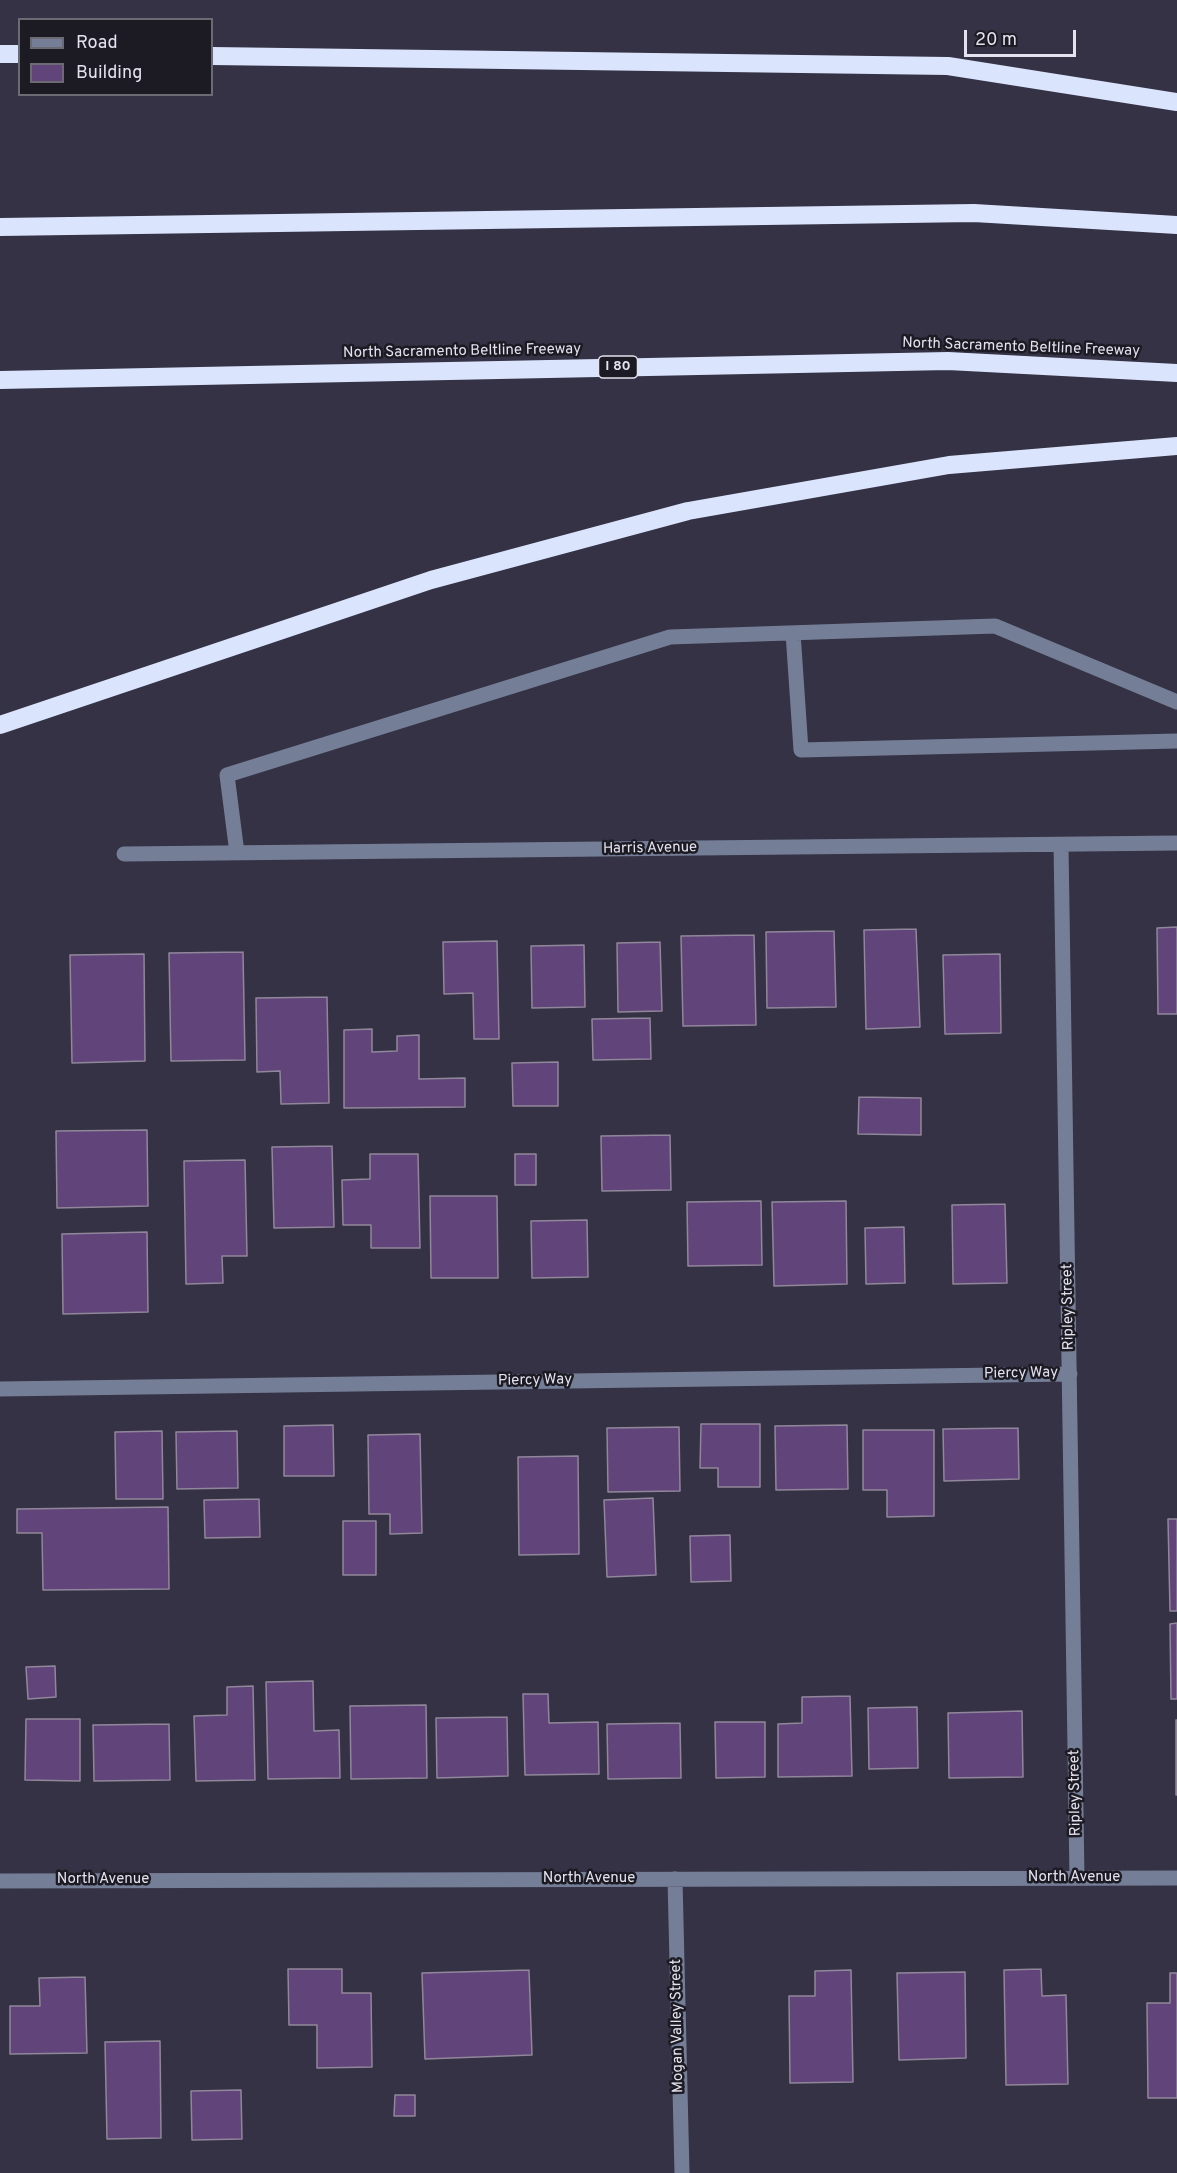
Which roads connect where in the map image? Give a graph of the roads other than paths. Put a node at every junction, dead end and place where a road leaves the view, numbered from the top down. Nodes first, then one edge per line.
1 (0, 54) edge
2 (18, 54) edge
3 (213, 56) edge
4 (1177, 102) edge
5 (1177, 225) edge
6 (0, 227) edge
7 (1177, 373) edge
8 (0, 380) edge
9 (1177, 446) edge
10 (793, 633) junction
11 (1177, 702) edge
12 (0, 725) edge
13 (1177, 741) edge
14 (1177, 843) edge
15 (1062, 845) junction
16 (237, 853) junction
17 (124, 854) dead end
18 (1070, 1374) junction
19 (0, 1389) edge
20 (1077, 1878) junction
21 (1177, 1878) edge
22 (675, 1879) junction
23 (0, 1881) edge
24 (682, 2173) edge

1 - 2 highway
3 - 4 highway
5 - 6 highway
7 - 8 highway, North Sacramento Beltline Freeway / I 80
9 - 12 highway
10 - 11 street
10 - 13 street
10 - 16 street
14 - 15 street, Harris Avenue
15 - 16 street, Harris Avenue
15 - 18 street, Ripley Street
16 - 17 street, Harris Avenue
18 - 19 street, Piercy Way
18 - 20 street, Ripley Street
20 - 21 street, North Avenue
20 - 22 street, North Avenue
22 - 23 street, North Avenue
22 - 24 street, Mogan Valley Street

